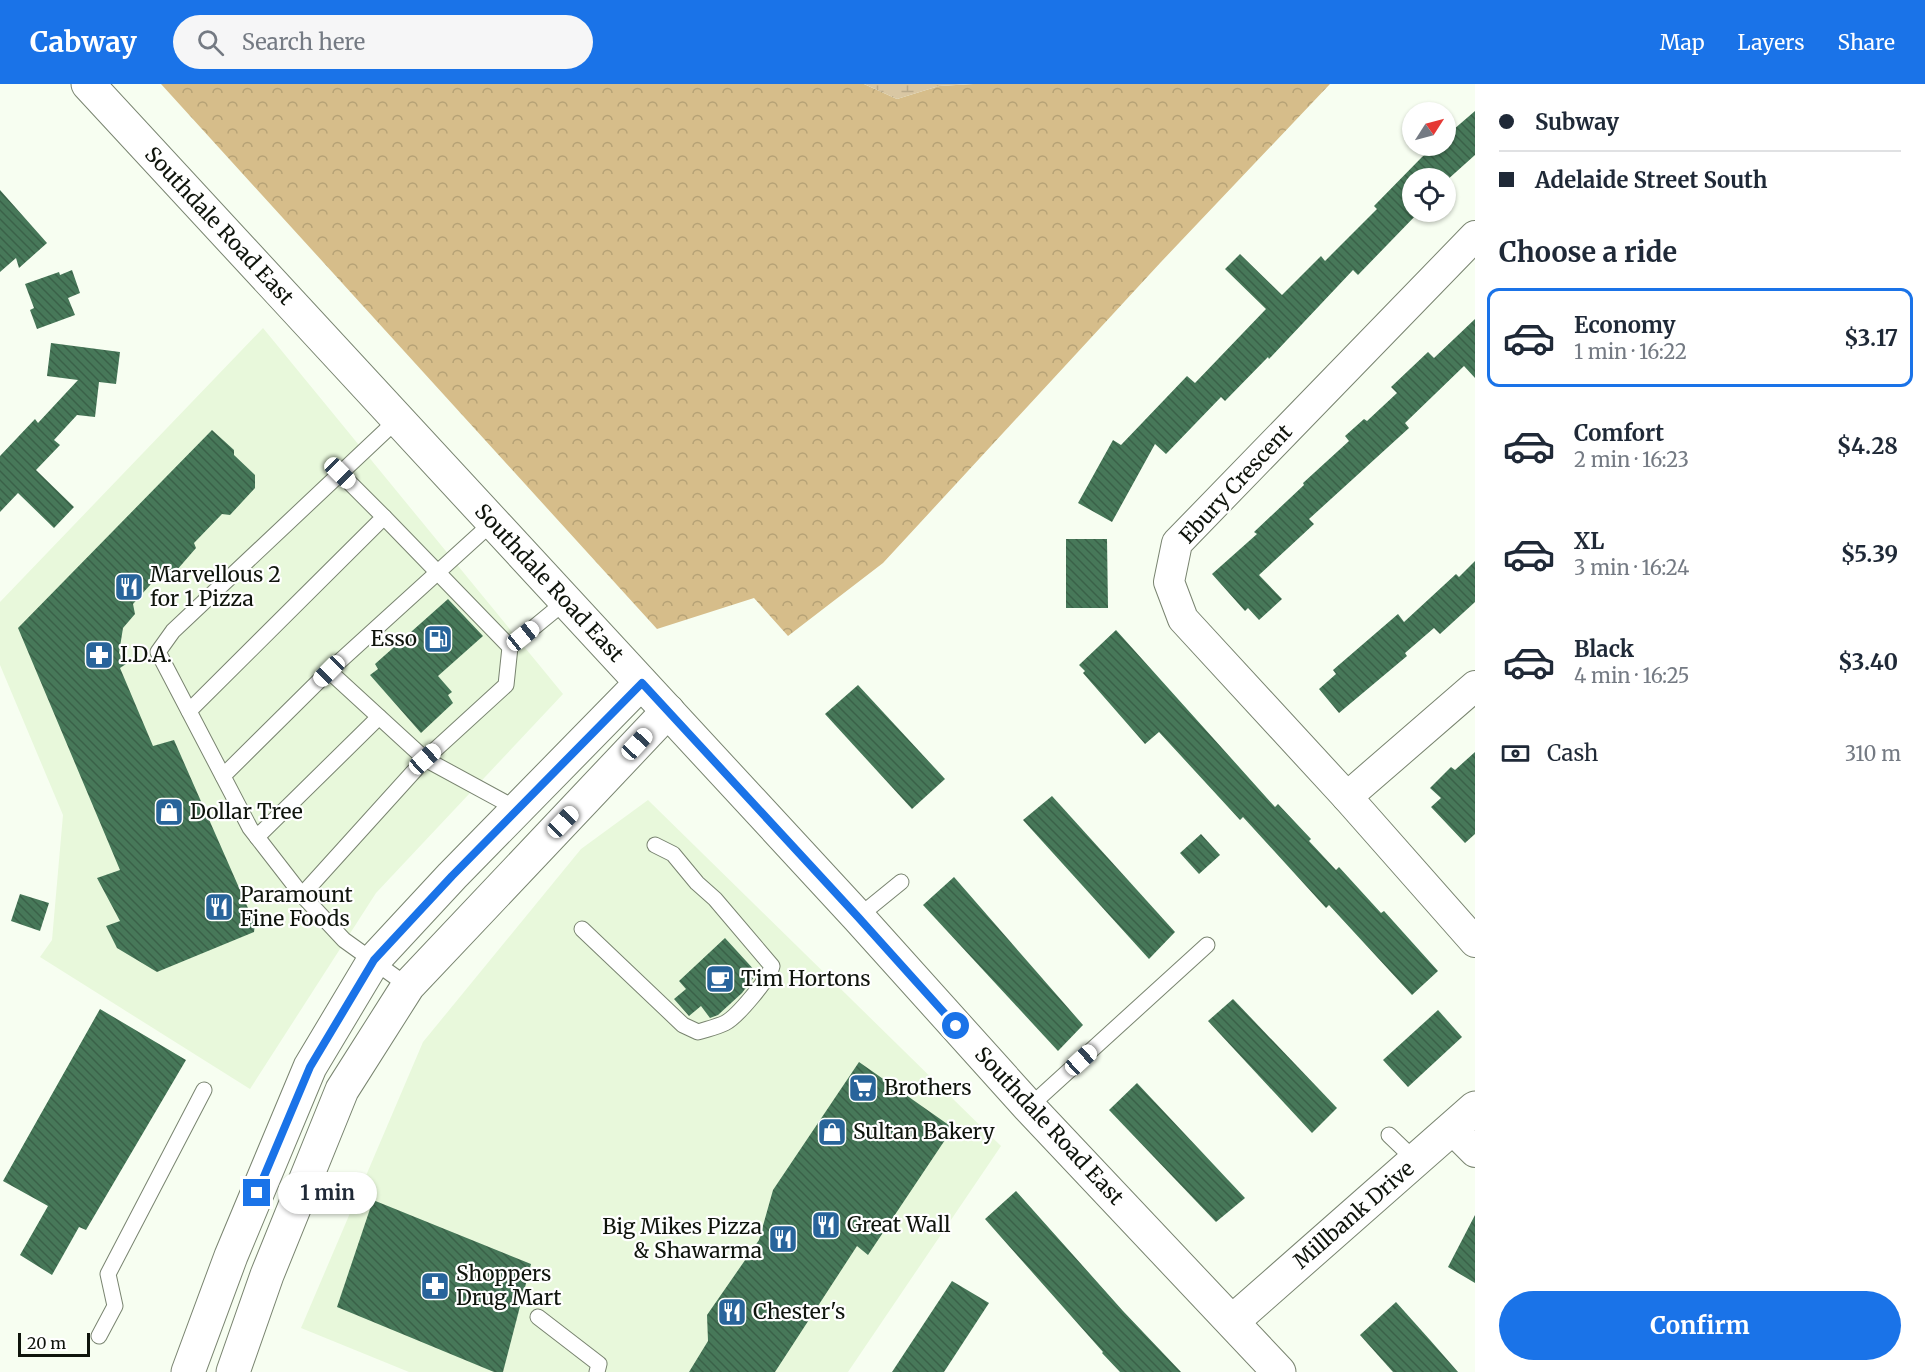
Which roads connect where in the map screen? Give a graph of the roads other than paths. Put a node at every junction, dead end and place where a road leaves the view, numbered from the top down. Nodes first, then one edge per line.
1 (88, 84) edge
2 (1475, 236) edge
3 (398, 419) junction
4 (340, 473) junction
5 (384, 517) junction
6 (493, 522) junction
7 (439, 572) junction
8 (566, 601) junction
9 (510, 647) junction
10 (329, 671) junction
11 (642, 683) junction
12 (1475, 686) edge
13 (189, 711) junction
14 (668, 711) junction
15 (379, 717) junction
16 (425, 759) junction
17 (223, 776) junction
18 (1347, 797) junction
19 (517, 809) junction
20 (257, 837) junction
21 (655, 845) dead end
22 (901, 882) dead end
23 (302, 895) junction
24 (858, 917) junction
25 (582, 929) dead end
26 (1475, 942) edge
27 (1207, 945) dead end
28 (374, 960) junction
29 (408, 987) junction
30 (204, 1090) dead end
31 (1029, 1107) junction
32 (1463, 1119) edge
33 (1389, 1135) dead end
34 (1475, 1152) edge
35 (1415, 1160) junction
36 (538, 1317) dead end
37 (1233, 1321) junction
38 (99, 1336) dead end
39 (188, 1372) edge
40 (233, 1372) edge
41 (597, 1372) edge
42 (1280, 1372) edge

1 - 3 street, Southdale Road East
2 - 18 street, Ebury Crescent
3 - 4 lane
3 - 6 street, Southdale Road East
4 - 5 lane
4 - 13 lane
5 - 7 lane
5 - 13 lane
6 - 7 lane
6 - 8 street, Southdale Road East
7 - 9 lane
7 - 10 lane
8 - 9 lane
8 - 11 street, Southdale Road East
9 - 16 lane
10 - 15 lane
10 - 17 lane
11 - 14 street, Southdale Road East
11 - 19 street
12 - 18 street
13 - 17 lane
14 - 24 street, Southdale Road East
14 - 29 street
15 - 16 lane
15 - 20 lane
16 - 19 lane
16 - 23 lane
17 - 20 lane
18 - 26 street, Ebury Crescent
19 - 28 street
20 - 23 lane
21 - 25 lane
22 - 24 lane
23 - 28 lane
24 - 31 street, Southdale Road East
27 - 31 lane
28 - 29 lane
28 - 39 street
29 - 40 street
30 - 38 lane
31 - 37 street, Southdale Road East
32 - 34 street
32 - 35 street, Millbank Drive
33 - 35 lane
35 - 37 street, Millbank Drive
36 - 41 lane
37 - 42 street, Southdale Road East

